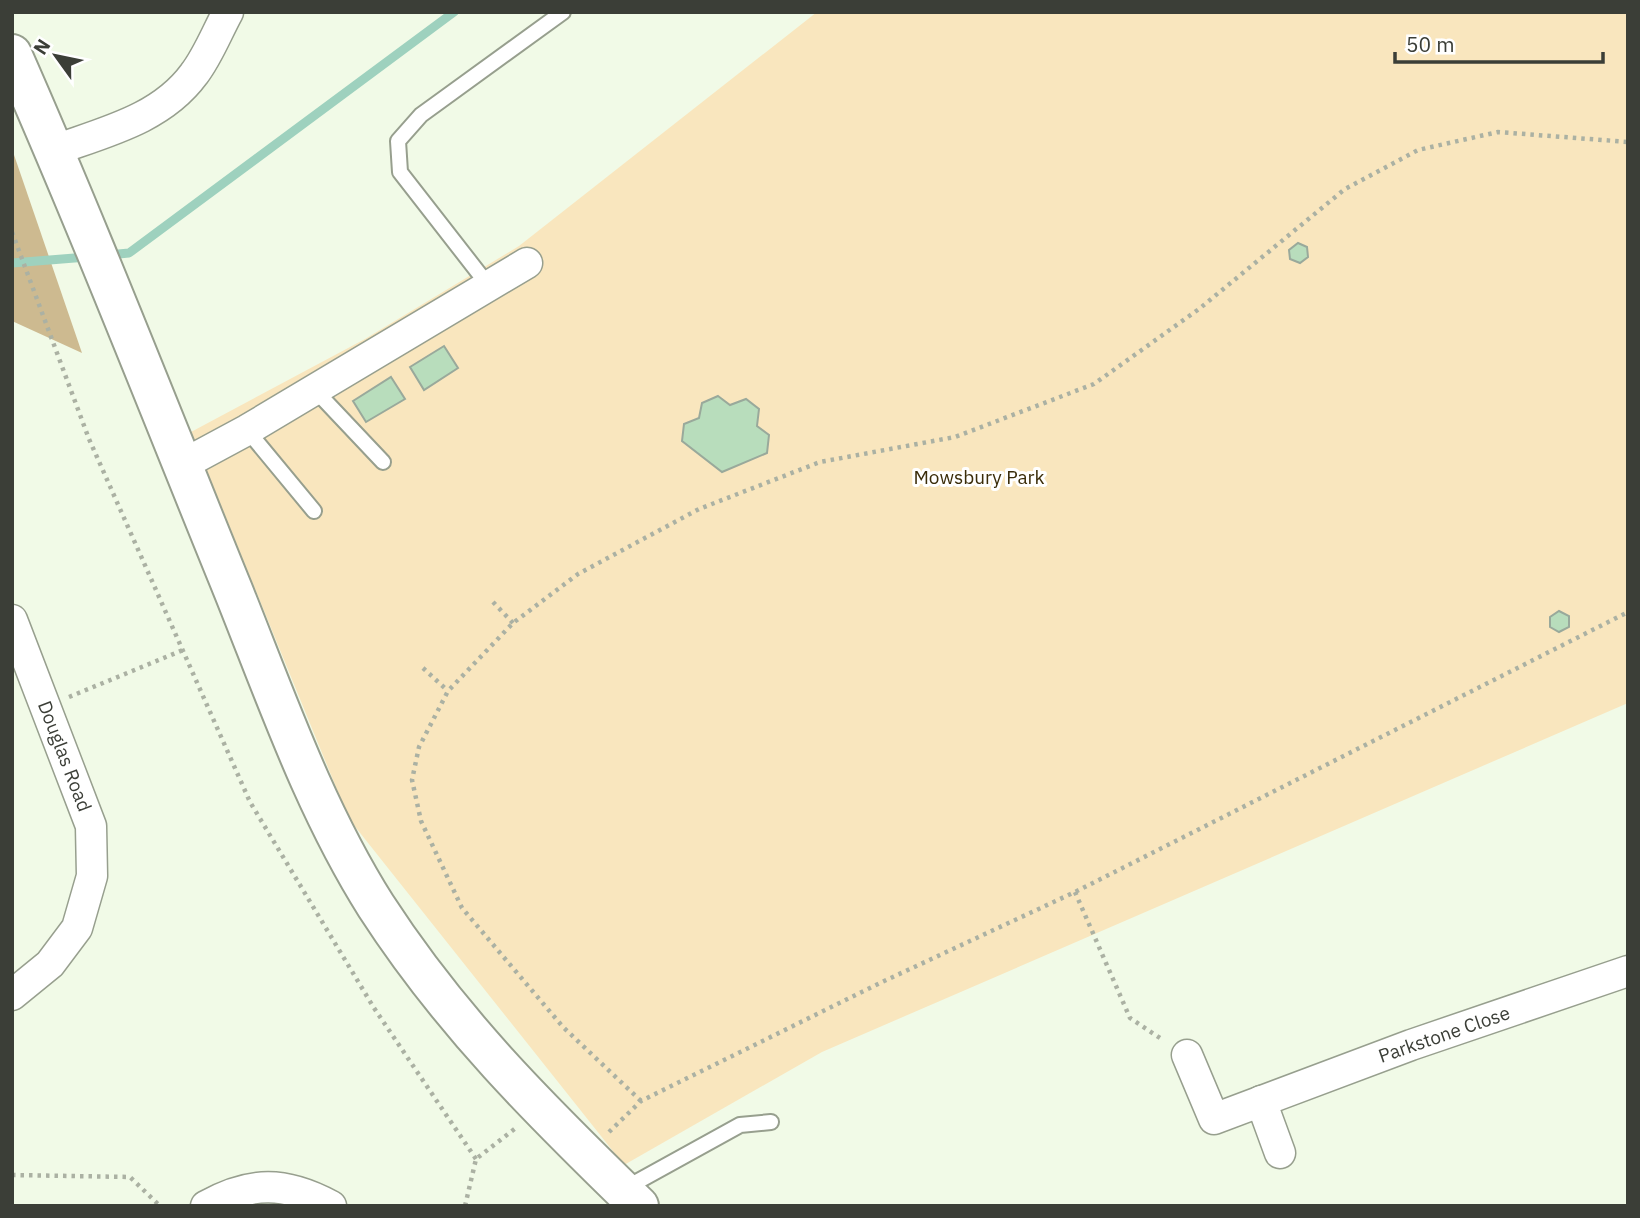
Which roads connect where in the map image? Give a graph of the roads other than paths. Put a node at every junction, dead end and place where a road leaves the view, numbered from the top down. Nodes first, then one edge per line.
1 (228, 12) edge
2 (563, 12) edge
3 (12, 54) edge
4 (55, 150) junction
5 (527, 263) dead end
6 (488, 285) junction
7 (314, 389) junction
8 (247, 430) junction
9 (383, 462) dead end
10 (181, 465) junction
11 (314, 511) dead end
12 (12, 620) edge
13 (18, 650) edge
14 (1628, 971) edge
15 (12, 995) edge
16 (1187, 1055) road end
17 (1261, 1101) junction
18 (771, 1122) dead end
19 (1280, 1153) dead end
20 (631, 1198) edge
21 (206, 1206) edge
22 (331, 1206) edge

1 - 4 street
2 - 6 lane
3 - 4 main road
4 - 10 main road
5 - 6 street
6 - 7 street
7 - 8 street
7 - 9 lane
8 - 10 street
8 - 11 lane
10 - 20 main road
12 - 13 street, Douglas Road
13 - 15 street, Douglas Road
14 - 17 street, Parkstone Close
16 - 17 street, Parkstone Close
17 - 19 street
18 - 20 lane
21 - 22 street

